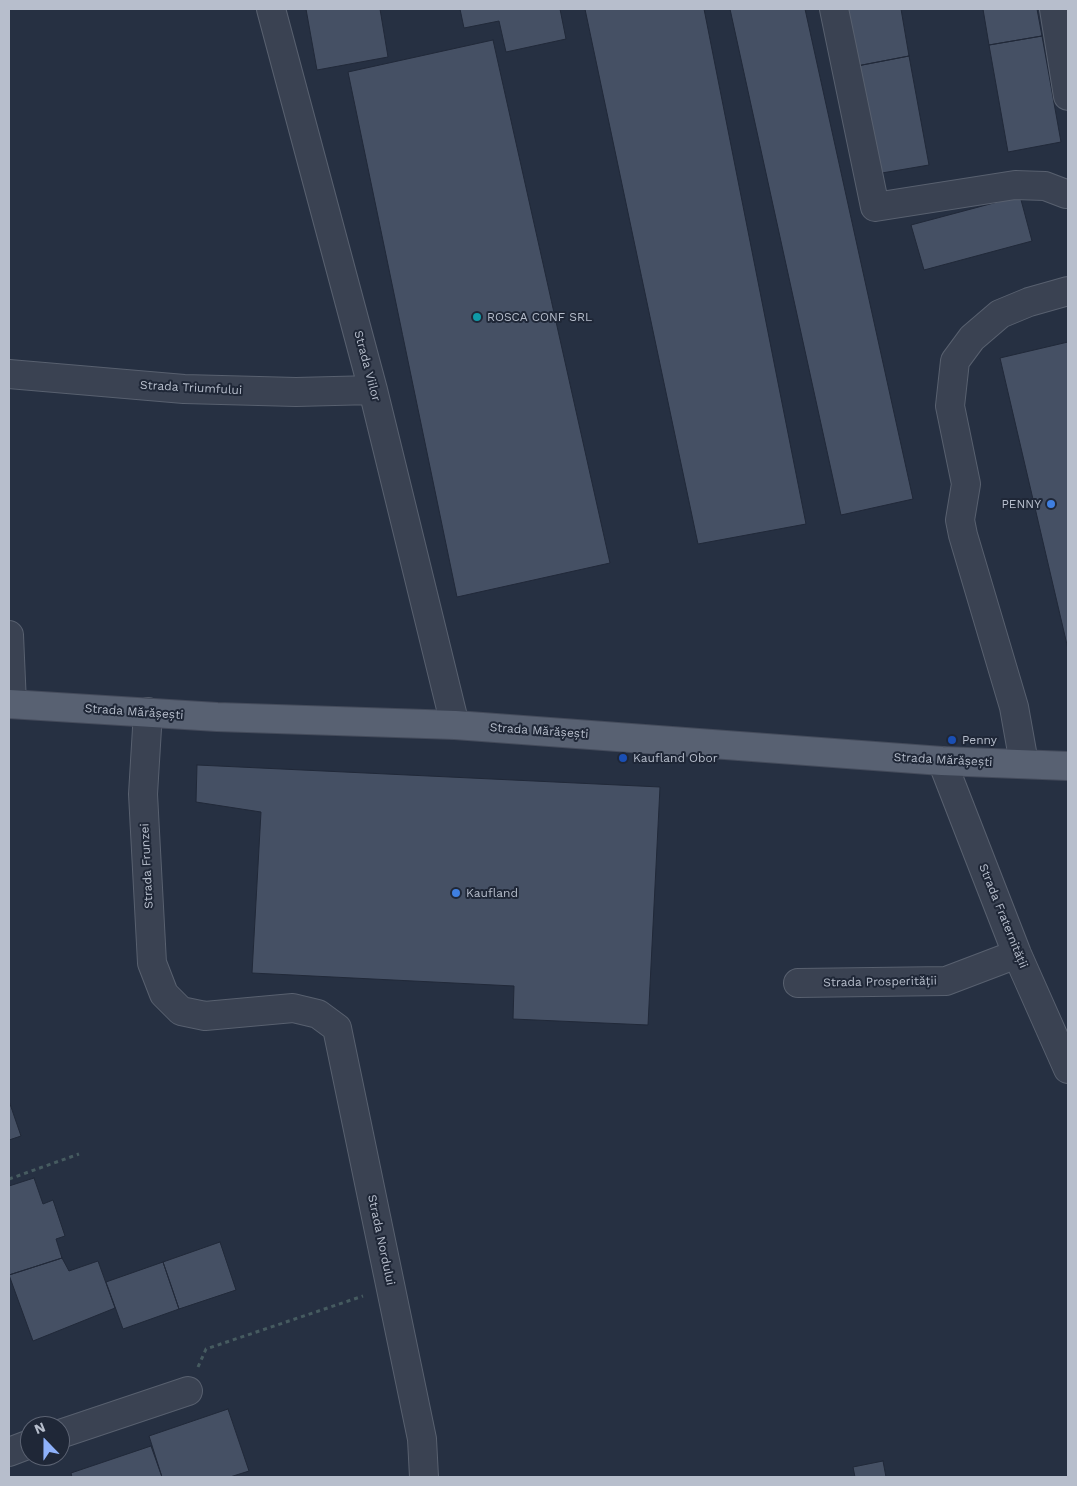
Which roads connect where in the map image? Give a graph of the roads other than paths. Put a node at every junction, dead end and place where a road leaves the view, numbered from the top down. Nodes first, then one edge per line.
1 (271, 9) edge
2 (834, 9) edge
3 (1054, 9) edge
4 (1068, 96) edge
5 (1067, 196) edge
6 (1068, 291) edge
7 (9, 374) edge
8 (373, 390) junction
9 (9, 635) edge
10 (10, 704) edge
11 (148, 712) junction
12 (455, 725) junction
13 (942, 761) junction
14 (1024, 763) junction
15 (1068, 766) edge
16 (1017, 954) junction
17 (798, 983) dead end
18 (318, 1014) joint
19 (1068, 1069) edge
20 (188, 1391) road end
21 (70, 1431) edge
22 (424, 1477) edge

1 - 8 street, Strada Viilor
2 - 5 street
3 - 4 street
6 - 14 street
7 - 8 street, Strada Triumfului
8 - 12 street, Strada Viilor
9 - 10 street
10 - 11 main road, Strada Mărășești
11 - 12 main road, Strada Mărășești
11 - 18 street, Strada Frunzei
12 - 13 main road, Strada Mărășești
13 - 14 main road, Strada Mărășești
13 - 16 street, Strada Fraternității
14 - 15 main road, Strada Mărășești
16 - 17 street, Strada Prosperității
16 - 19 street, Strada Fraternității
18 - 22 street, Strada Nordului
20 - 21 street

